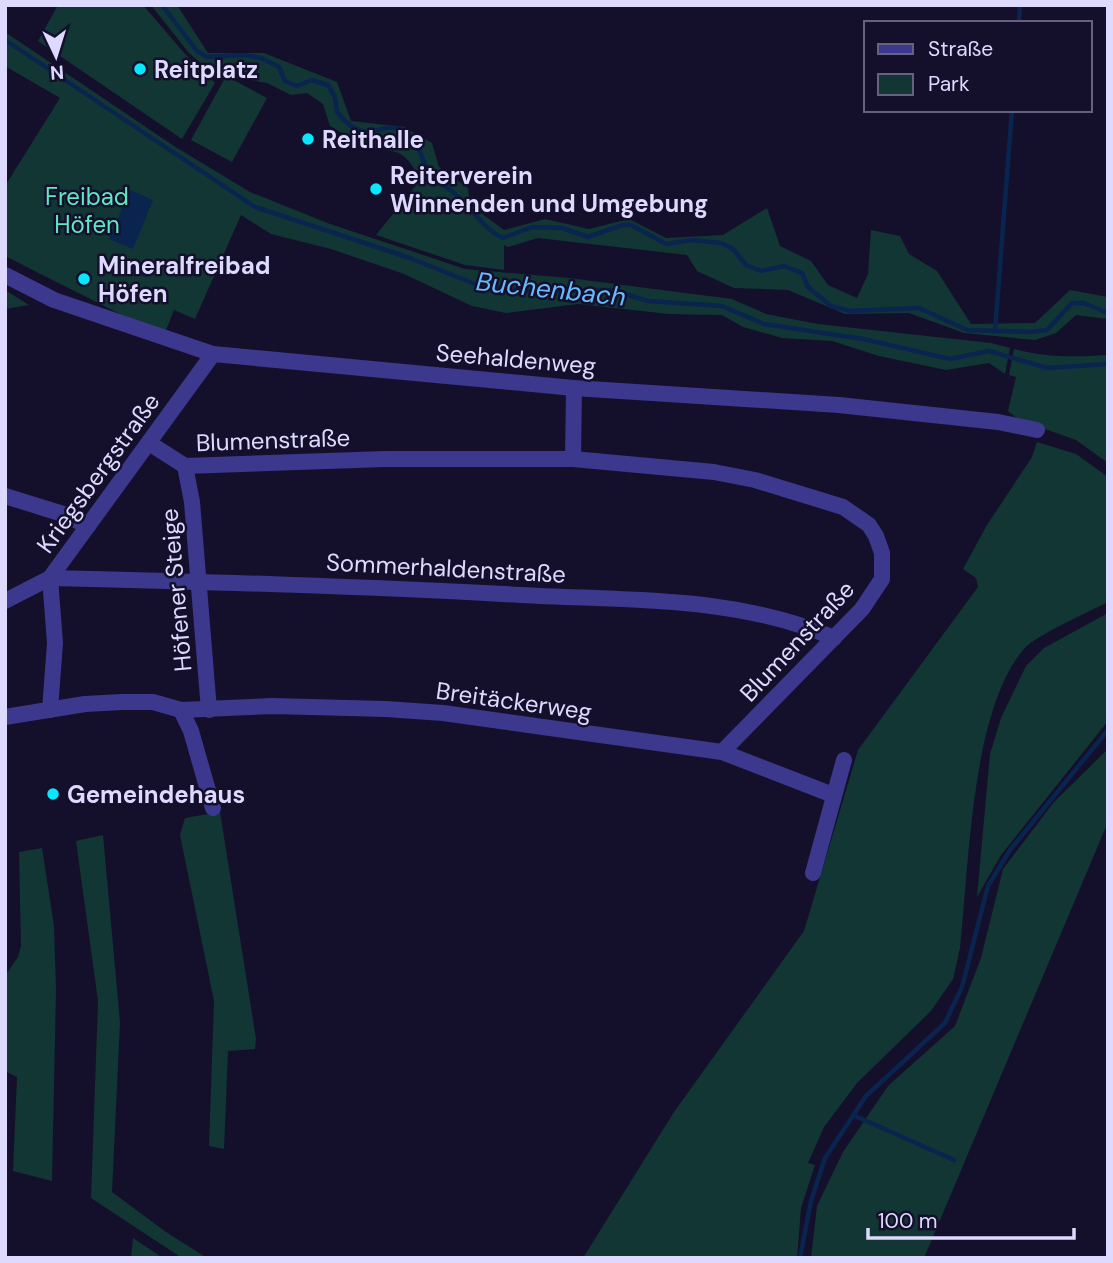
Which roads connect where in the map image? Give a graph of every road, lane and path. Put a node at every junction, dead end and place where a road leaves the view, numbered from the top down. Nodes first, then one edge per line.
1 (5, 275) edge
2 (213, 354) junction
3 (574, 388) junction
4 (1037, 430) dead end
5 (149, 443) junction
6 (573, 459) junction
7 (185, 466) junction
8 (5, 496) edge
9 (89, 526) junction
10 (50, 579) junction
11 (198, 582) junction
12 (5, 601) edge
13 (834, 638) junction
14 (50, 710) junction
15 (181, 710) junction
16 (209, 710) junction
17 (5, 717) edge
18 (722, 752) junction
19 (844, 760) dead end
20 (833, 795) junction
21 (213, 808) dead end
22 (813, 873) dead end

1 - 2 street, Seehaldenweg
2 - 3 street, Seehaldenweg
2 - 5 street, Kriegsbergstraße
3 - 4 street, Seehaldenweg
3 - 6 street
5 - 7 street, Blumenstraße
5 - 9 street, Kriegsbergstraße
6 - 7 street, Blumenstraße
6 - 13 street, Blumenstraße
7 - 11 street, Höfener Steige
8 - 9 street
9 - 10 street, Kriegsbergstraße
10 - 11 street, Sommerhaldenstraße
10 - 12 street, Kriegsbergstraße
10 - 14 street
11 - 13 street, Sommerhaldenstraße
11 - 16 street, Höfener Steige
13 - 18 street, Blumenstraße
14 - 15 street, Breitäckerweg
14 - 17 street, Breitäckerweg
15 - 16 street, Breitäckerweg
15 - 21 street
16 - 18 street, Breitäckerweg
18 - 20 street, Breitäckerweg
19 - 20 street
20 - 22 street

